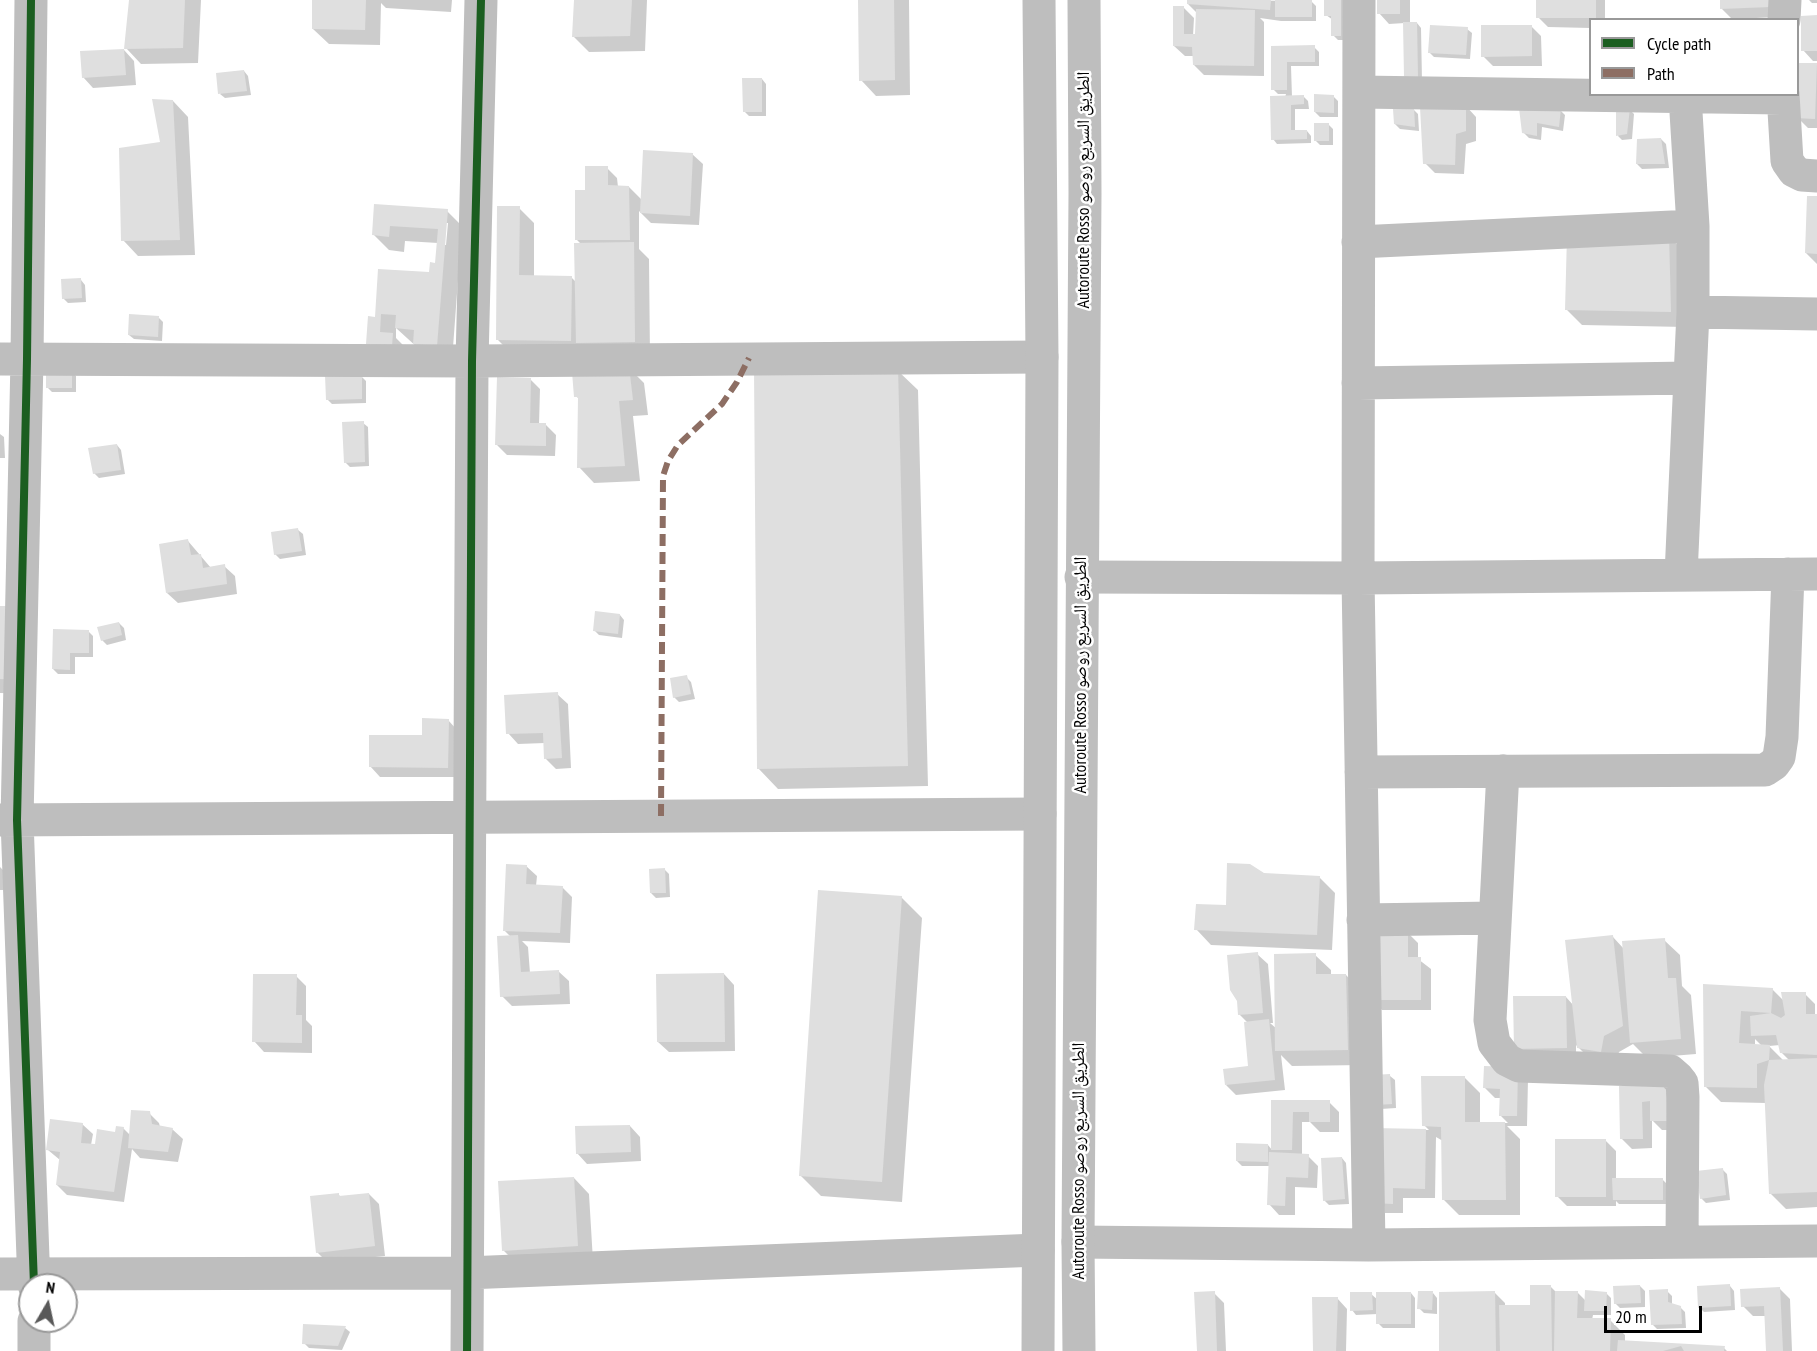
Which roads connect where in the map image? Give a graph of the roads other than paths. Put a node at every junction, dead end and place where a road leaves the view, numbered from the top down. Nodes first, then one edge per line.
1 (31, 0) edge
2 (481, 0) edge
3 (1039, 0) edge
4 (1084, 0) edge
5 (1359, 0) edge
6 (1785, 0) edge
7 (1784, 18) edge
8 (1359, 92) junction
9 (1589, 95) edge
10 (1685, 96) joint
11 (1783, 96) edge
12 (1817, 176) edge
13 (1693, 226) junction
14 (1358, 242) junction
15 (1693, 312) junction
16 (1817, 314) edge
17 (1042, 357) junction
18 (14, 358) edge
19 (472, 361) junction
20 (1690, 378) junction
21 (1358, 383) junction
22 (1802, 574) edge
23 (1681, 575) junction
24 (1081, 577) junction
25 (1358, 578) junction
26 (1503, 771) junction
27 (1361, 772) junction
28 (1040, 813) junction
29 (469, 818) junction
30 (8, 820) edge
31 (1495, 918) junction
32 (1363, 920) junction
33 (1817, 1241) edge
34 (1078, 1242) junction
35 (1682, 1242) junction
36 (1369, 1245) junction
37 (1038, 1250) junction
38 (34, 1273) edge
39 (0, 1274) edge
40 (466, 1274) junction
41 (18, 1277) edge
42 (78, 1279) edge
43 (34, 1333) edge
44 (34, 1351) edge
45 (467, 1351) edge
46 (1038, 1351) edge
47 (1079, 1351) edge

1 - 18 main road
2 - 19 main road
3 - 17 main road
4 - 24 main road, Autoroute Rosso الطريق السريع روصو
5 - 8 main road
6 - 7 main road
8 - 9 main road
8 - 14 main road
10 - 11 main road
10 - 13 main road
11 - 12 main road
13 - 14 main road
13 - 15 main road
14 - 21 main road
15 - 16 main road
15 - 20 main road
17 - 19 main road
17 - 28 main road
18 - 19 main road
18 - 30 main road
19 - 29 main road
20 - 21 main road
20 - 23 main road
21 - 25 main road
22 - 23 main road
22 - 26 main road
23 - 25 main road
24 - 25 main road
24 - 34 main road, Autoroute Rosso الطريق السريع روصو
25 - 27 main road
26 - 27 main road
26 - 31 main road
27 - 32 main road
28 - 29 main road
28 - 37 main road
29 - 30 main road
29 - 40 main road
30 - 38 main road
31 - 32 main road
31 - 35 main road
32 - 36 main road
33 - 35 main road
34 - 36 main road
34 - 47 main road, Autoroute Rosso الطريق السريع روصو
35 - 36 main road
37 - 40 main road
37 - 46 main road
39 - 41 main road
40 - 42 main road
40 - 45 main road
43 - 44 main road

